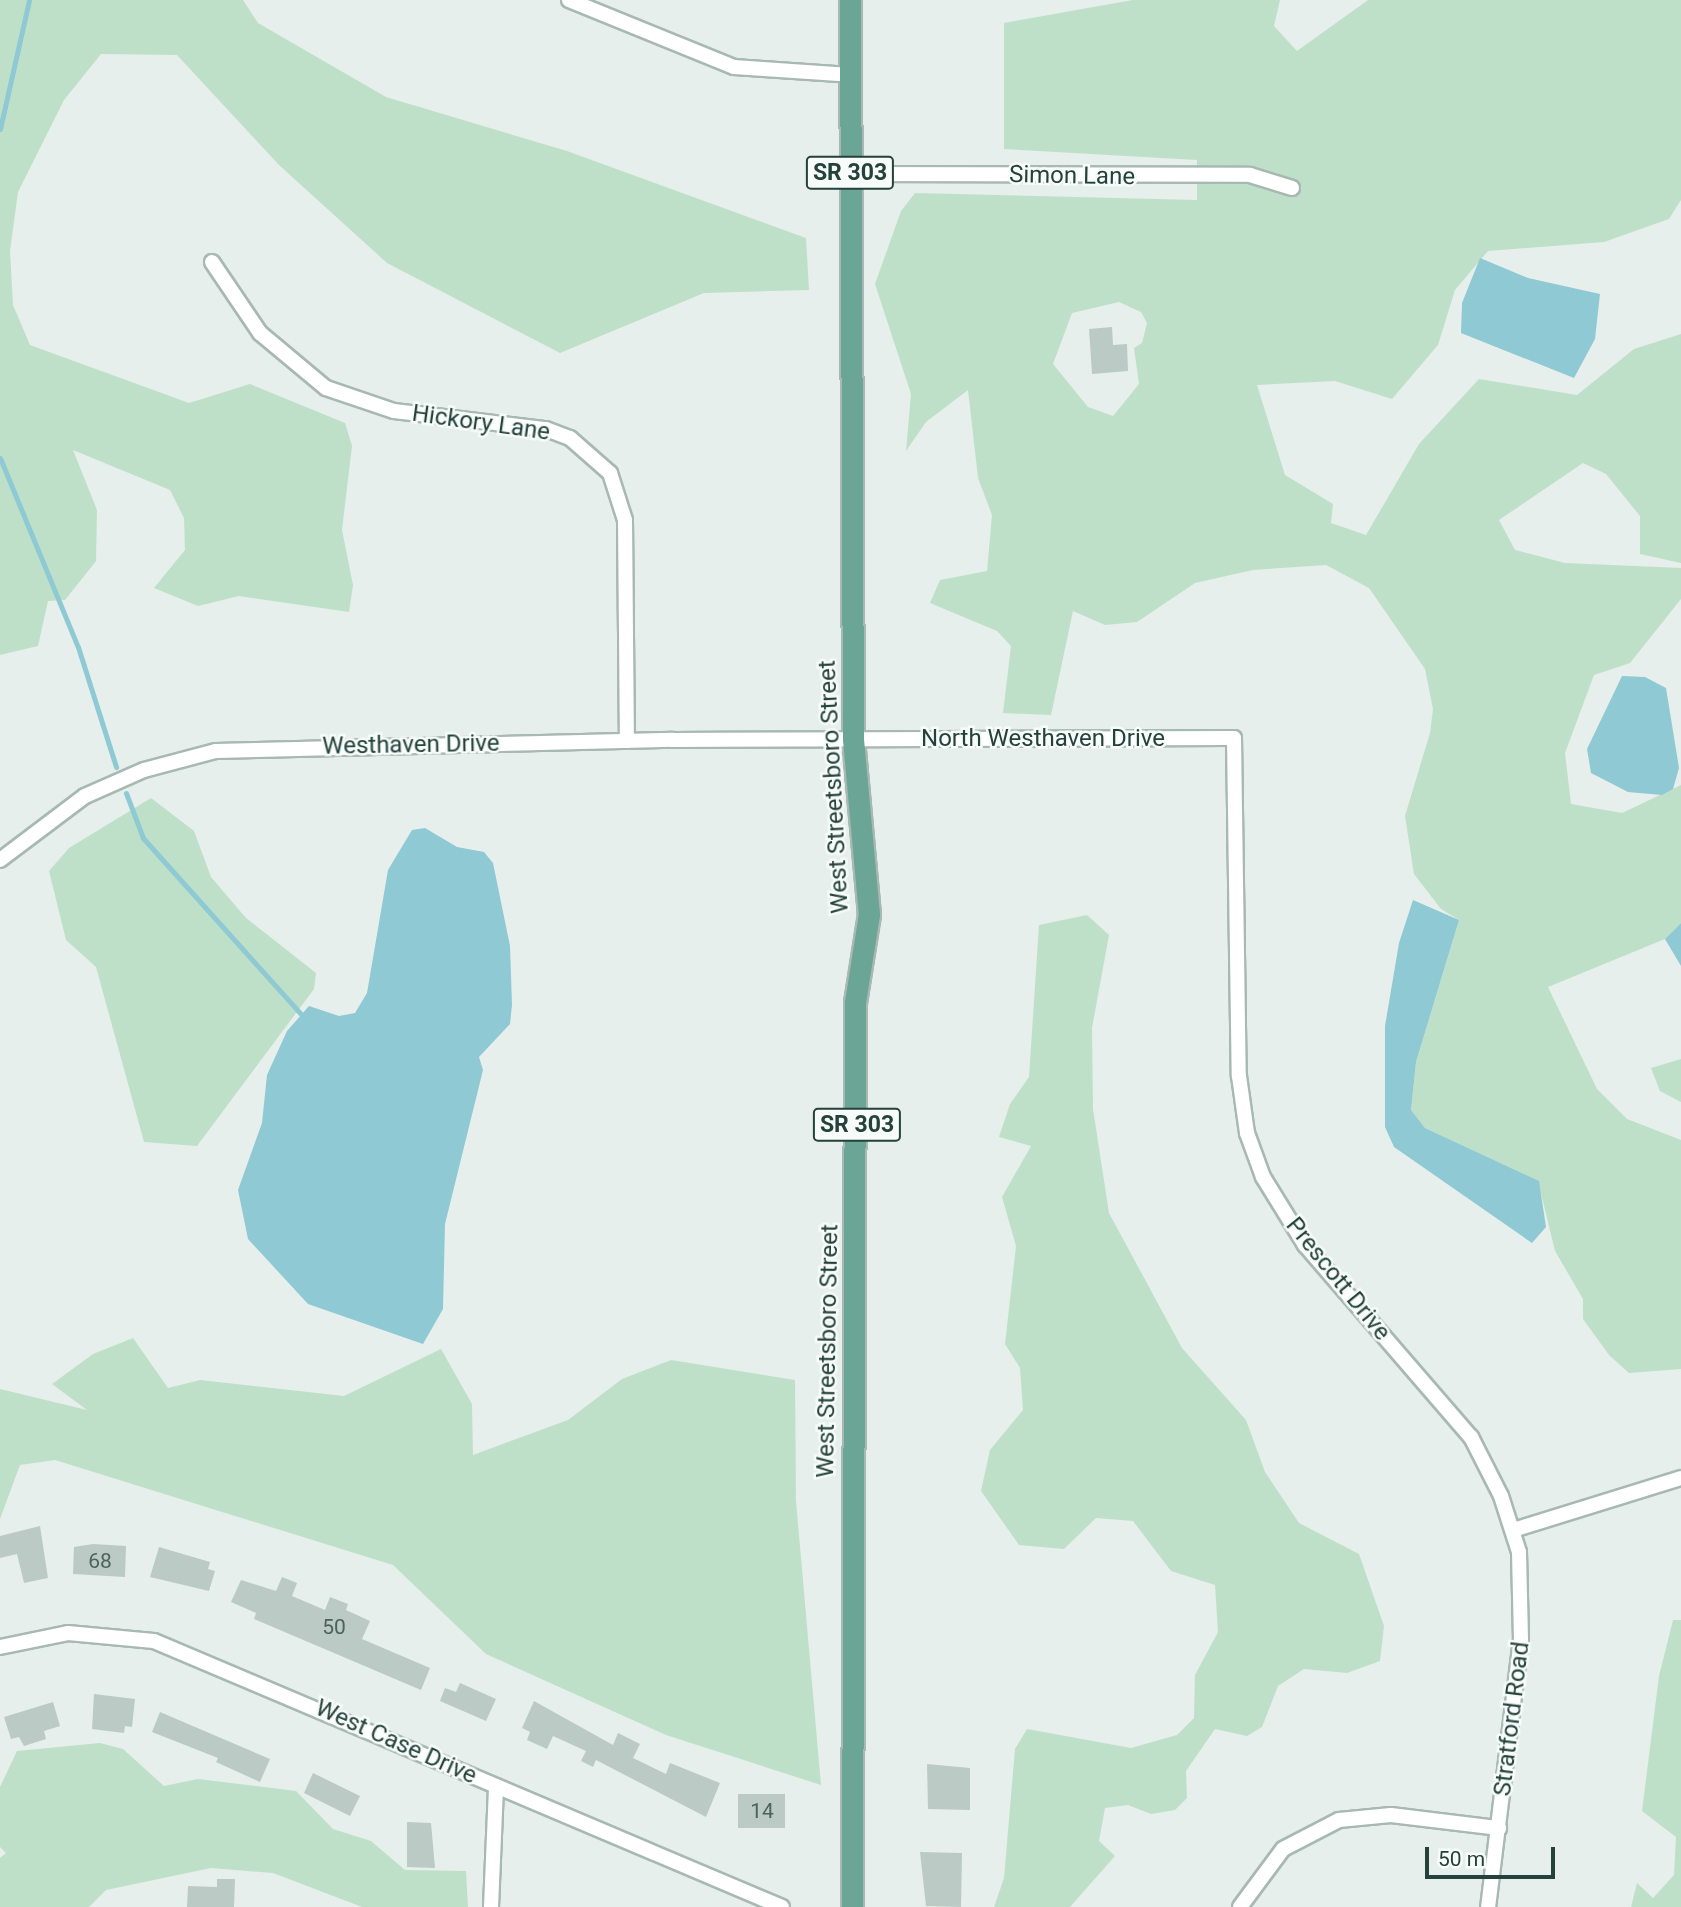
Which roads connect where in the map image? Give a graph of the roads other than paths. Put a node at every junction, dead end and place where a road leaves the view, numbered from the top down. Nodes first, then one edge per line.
1 (569, 0) edge
2 (850, 0) edge
3 (850, 75) junction
4 (850, 174) junction
5 (1292, 188) dead end
6 (212, 262) dead end
7 (1234, 738) joint
8 (853, 739) junction
9 (627, 741) junction
10 (0, 860) edge
11 (1681, 1478) edge
12 (1513, 1530) junction
13 (0, 1647) edge
14 (496, 1786) junction
15 (1499, 1828) junction
16 (491, 1907) edge
17 (782, 1907) edge
18 (852, 1907) edge
19 (1240, 1907) edge
20 (1488, 1907) edge

1 - 3 street
2 - 3 main road, West Streetsboro Street / SR 303
3 - 4 main road, West Streetsboro Street / SR 303
4 - 5 street, Simon Lane
4 - 8 main road, West Streetsboro Street / SR 303
6 - 9 street, Hickory Lane
7 - 8 street, North Westhaven Drive
7 - 12 street, Prescott Drive
8 - 9 street, Westhaven Drive
8 - 18 main road, West Streetsboro Street / SR 303
9 - 10 street, Westhaven Drive
11 - 12 street
12 - 15 street, Stratford Road
13 - 14 street, West Case Drive
14 - 16 street
14 - 17 street, West Case Drive
15 - 19 street
15 - 20 street, Stratford Road

